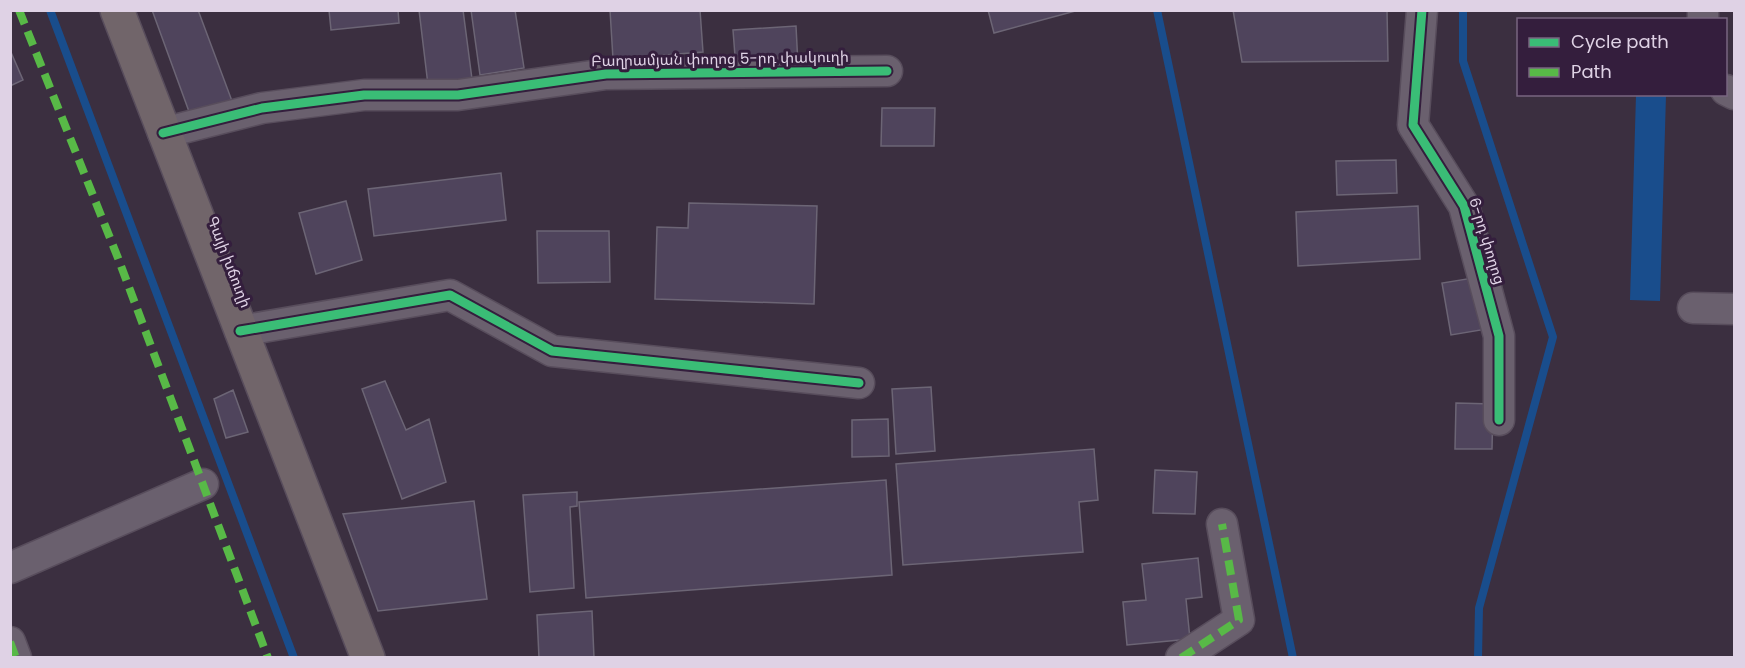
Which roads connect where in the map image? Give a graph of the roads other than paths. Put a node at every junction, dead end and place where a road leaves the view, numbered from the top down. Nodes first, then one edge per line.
1 (117, 10) edge
2 (1422, 10) edge
3 (887, 71) dead end
4 (163, 133) junction
5 (1693, 308) dead end
6 (1734, 309) edge
7 (240, 330) junction
8 (859, 383) dead end
9 (1499, 420) dead end
10 (203, 484) dead end
11 (1222, 524) dead end
12 (10, 568) edge
13 (10, 642) edge
14 (16, 657) edge
15 (368, 657) edge
16 (1181, 657) edge

1 - 4 main road, Գայի խճուղի
2 - 9 street, 6-րդ փողոց
3 - 4 street, Բաղրամյան փողոց 5-րդ փակուղի
4 - 7 main road, Գայի խճուղի
5 - 6 street
7 - 8 street
7 - 15 main road, Գայի խճուղի
10 - 12 street
11 - 16 street
13 - 14 street

